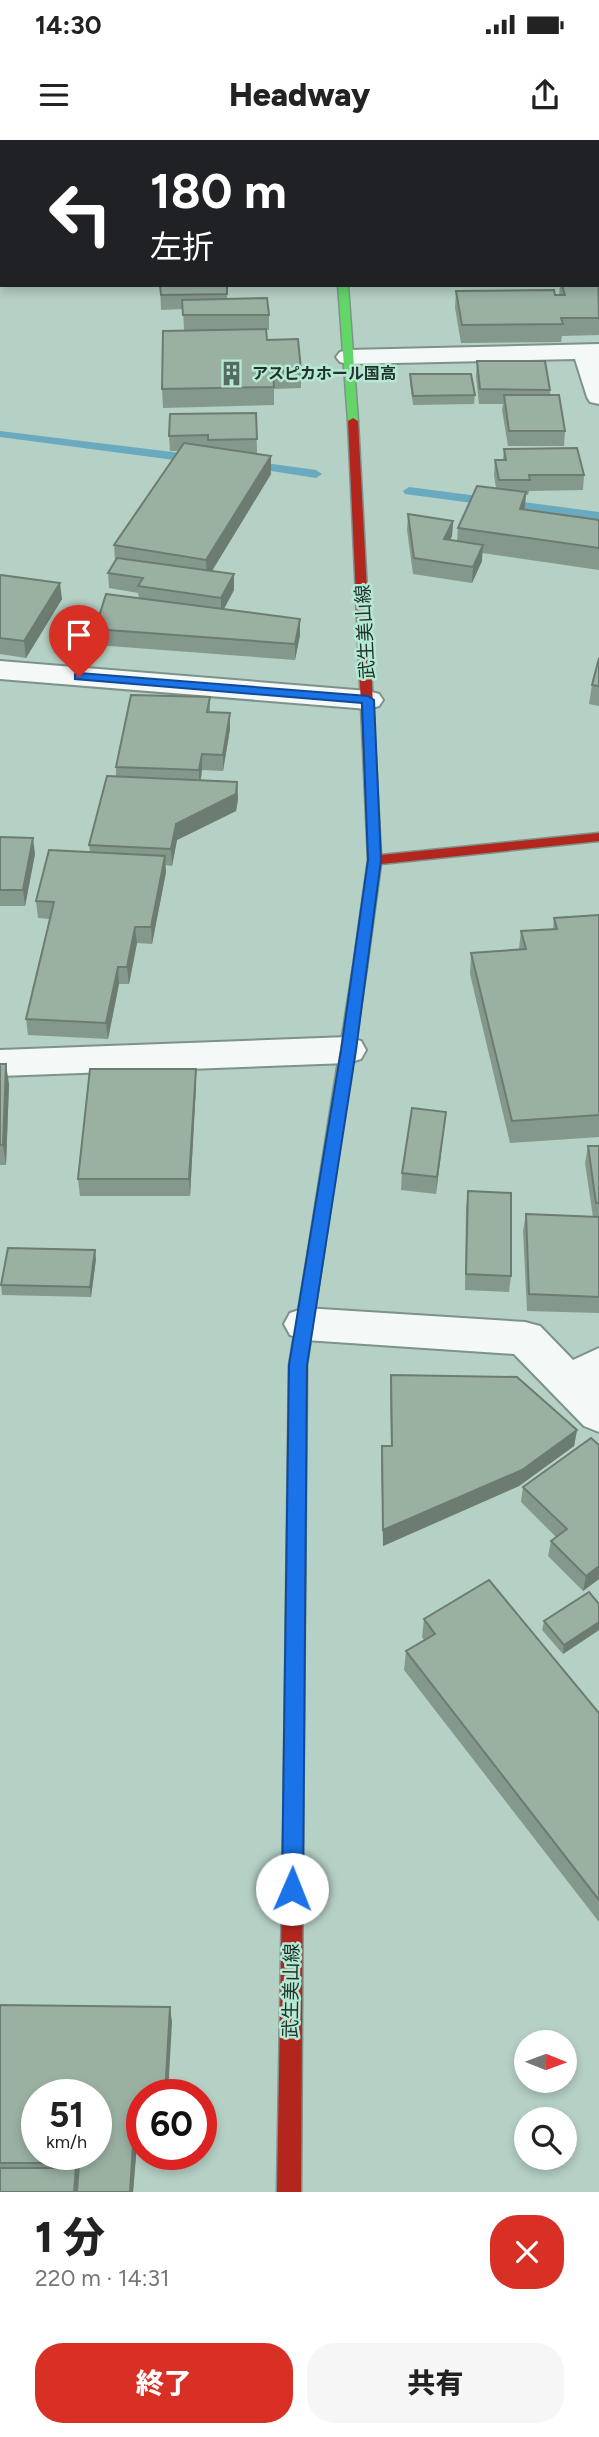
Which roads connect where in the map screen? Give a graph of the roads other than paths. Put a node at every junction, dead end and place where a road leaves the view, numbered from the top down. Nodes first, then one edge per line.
1 (343, 287) edge
2 (592, 351) edge
3 (348, 357) junction
4 (599, 397) edge
5 (0, 670) edge
6 (368, 700) junction
7 (599, 837) edge
8 (375, 860) junction
9 (348, 1050) junction
10 (0, 1063) edge
11 (305, 1324) junction
12 (583, 1374) edge
13 (599, 1414) edge
14 (289, 2192) edge

1 - 3 main road, 武生美山線
2 - 3 street
2 - 4 street
3 - 6 main road, 武生美山線
5 - 6 street
6 - 8 main road, 武生美山線
7 - 8 main road
8 - 9 main road, 武生美山線
9 - 10 street
9 - 11 main road, 武生美山線
11 - 12 street
11 - 14 main road, 武生美山線
12 - 13 street

